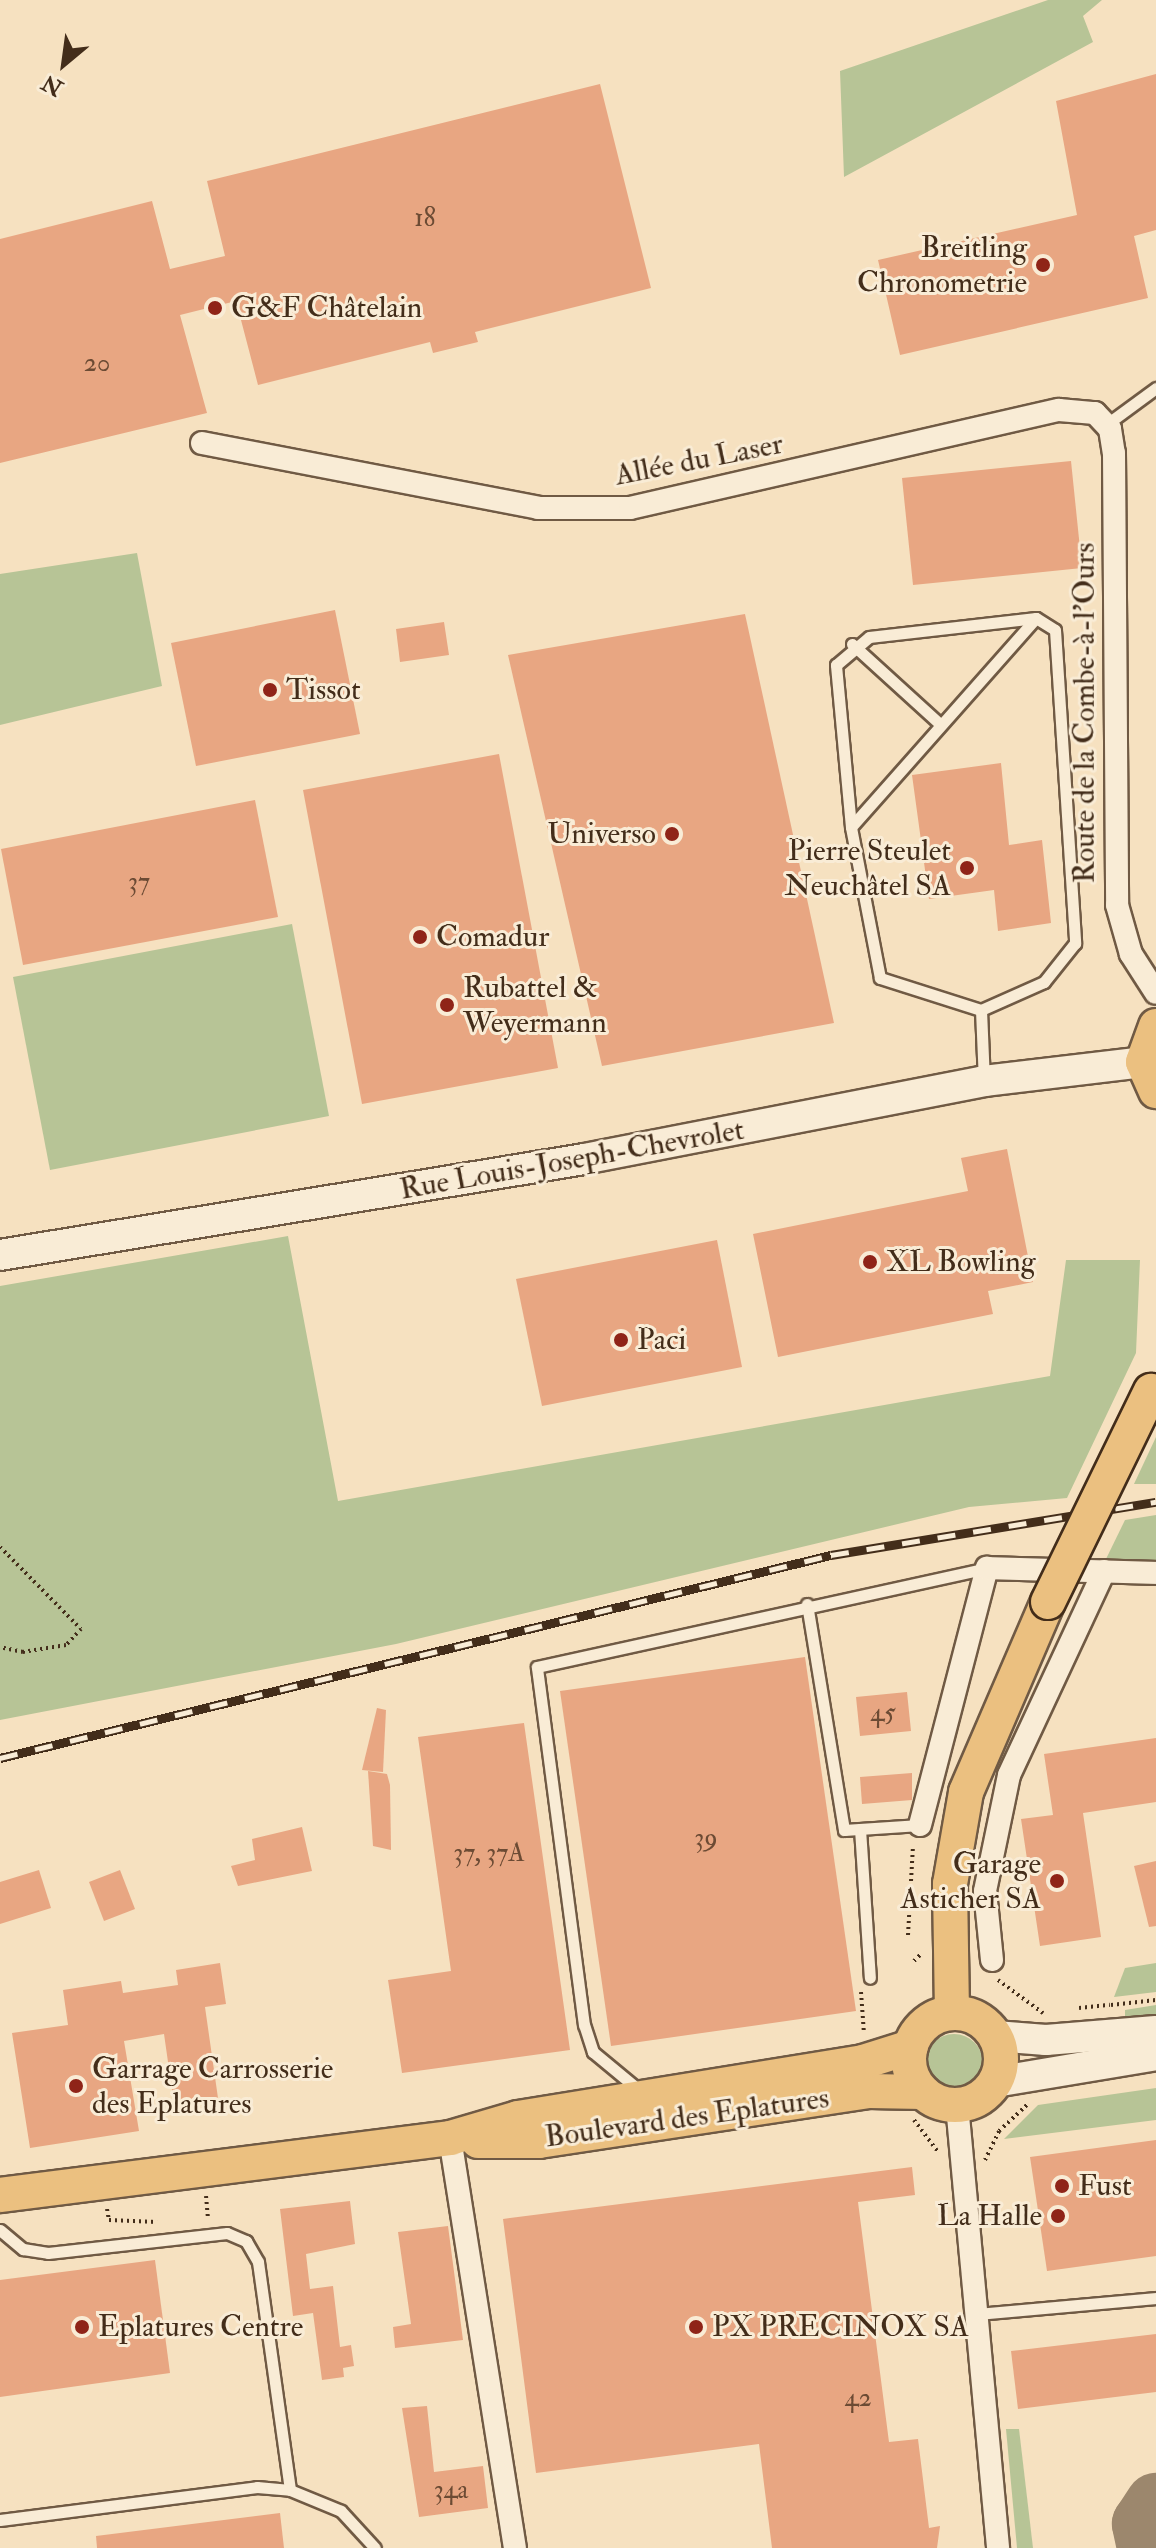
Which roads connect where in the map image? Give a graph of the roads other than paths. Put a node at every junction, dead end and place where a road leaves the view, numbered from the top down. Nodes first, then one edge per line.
1 (1156, 388) edge
2 (1107, 424) junction
3 (202, 443) dead end
4 (1036, 618) junction
5 (852, 644) junction
6 (941, 725) junction
7 (851, 827) junction
8 (1156, 993) edge
9 (981, 1010) junction
10 (1156, 1026) edge
11 (1150, 1077) edge
12 (984, 1081) junction
13 (0, 1255) edge
14 (1154, 1385) edge
15 (987, 1568) junction
16 (1104, 1571) junction
17 (1156, 1573) edge
18 (807, 1604) junction
19 (920, 1825) joint
20 (860, 1829) junction
21 (992, 1967) road end
22 (870, 1978) road end
23 (952, 2013) junction
24 (1156, 2031) edge
25 (995, 2036) junction
26 (911, 2047) junction
27 (1156, 2055) edge
28 (995, 2082) junction
29 (647, 2094) junction
30 (915, 2104) junction
31 (957, 2105) junction
32 (450, 2138) junction
33 (0, 2195) edge
34 (0, 2230) edge
35 (1156, 2298) edge
36 (977, 2314) junction
37 (290, 2490) junction
38 (0, 2520) edge
39 (375, 2548) edge
40 (515, 2548) edge
41 (998, 2548) edge

1 - 2 lane
2 - 3 street, Allée du Laser
2 - 8 street, Route de la Combe-à-l'Ours
4 - 5 lane
4 - 6 lane
4 - 9 lane
5 - 6 lane
5 - 7 lane
6 - 7 lane
7 - 9 lane
9 - 12 lane
10 - 11 main road
11 - 12 main road, Rue Louis-Joseph-Chevrolet
12 - 13 main road, Rue Louis-Joseph-Chevrolet
14 - 23 main road, bridge
15 - 16 street
15 - 18 lane
15 - 19 street
16 - 17 street
16 - 21 street
18 - 20 lane
18 - 29 lane
19 - 20 lane
20 - 22 lane
23 - 25 main road
23 - 26 main road
24 - 25 main road
25 - 28 main road
26 - 29 main road, Boulevard des Eplatures
26 - 30 main road
27 - 28 main road
28 - 31 main road
29 - 32 main road, Boulevard des Eplatures
30 - 31 main road
30 - 32 main road, Boulevard des Eplatures
31 - 36 street
32 - 33 main road, Boulevard des Eplatures
32 - 40 street
34 - 37 lane
35 - 36 lane
36 - 41 street
37 - 38 lane
37 - 39 lane

